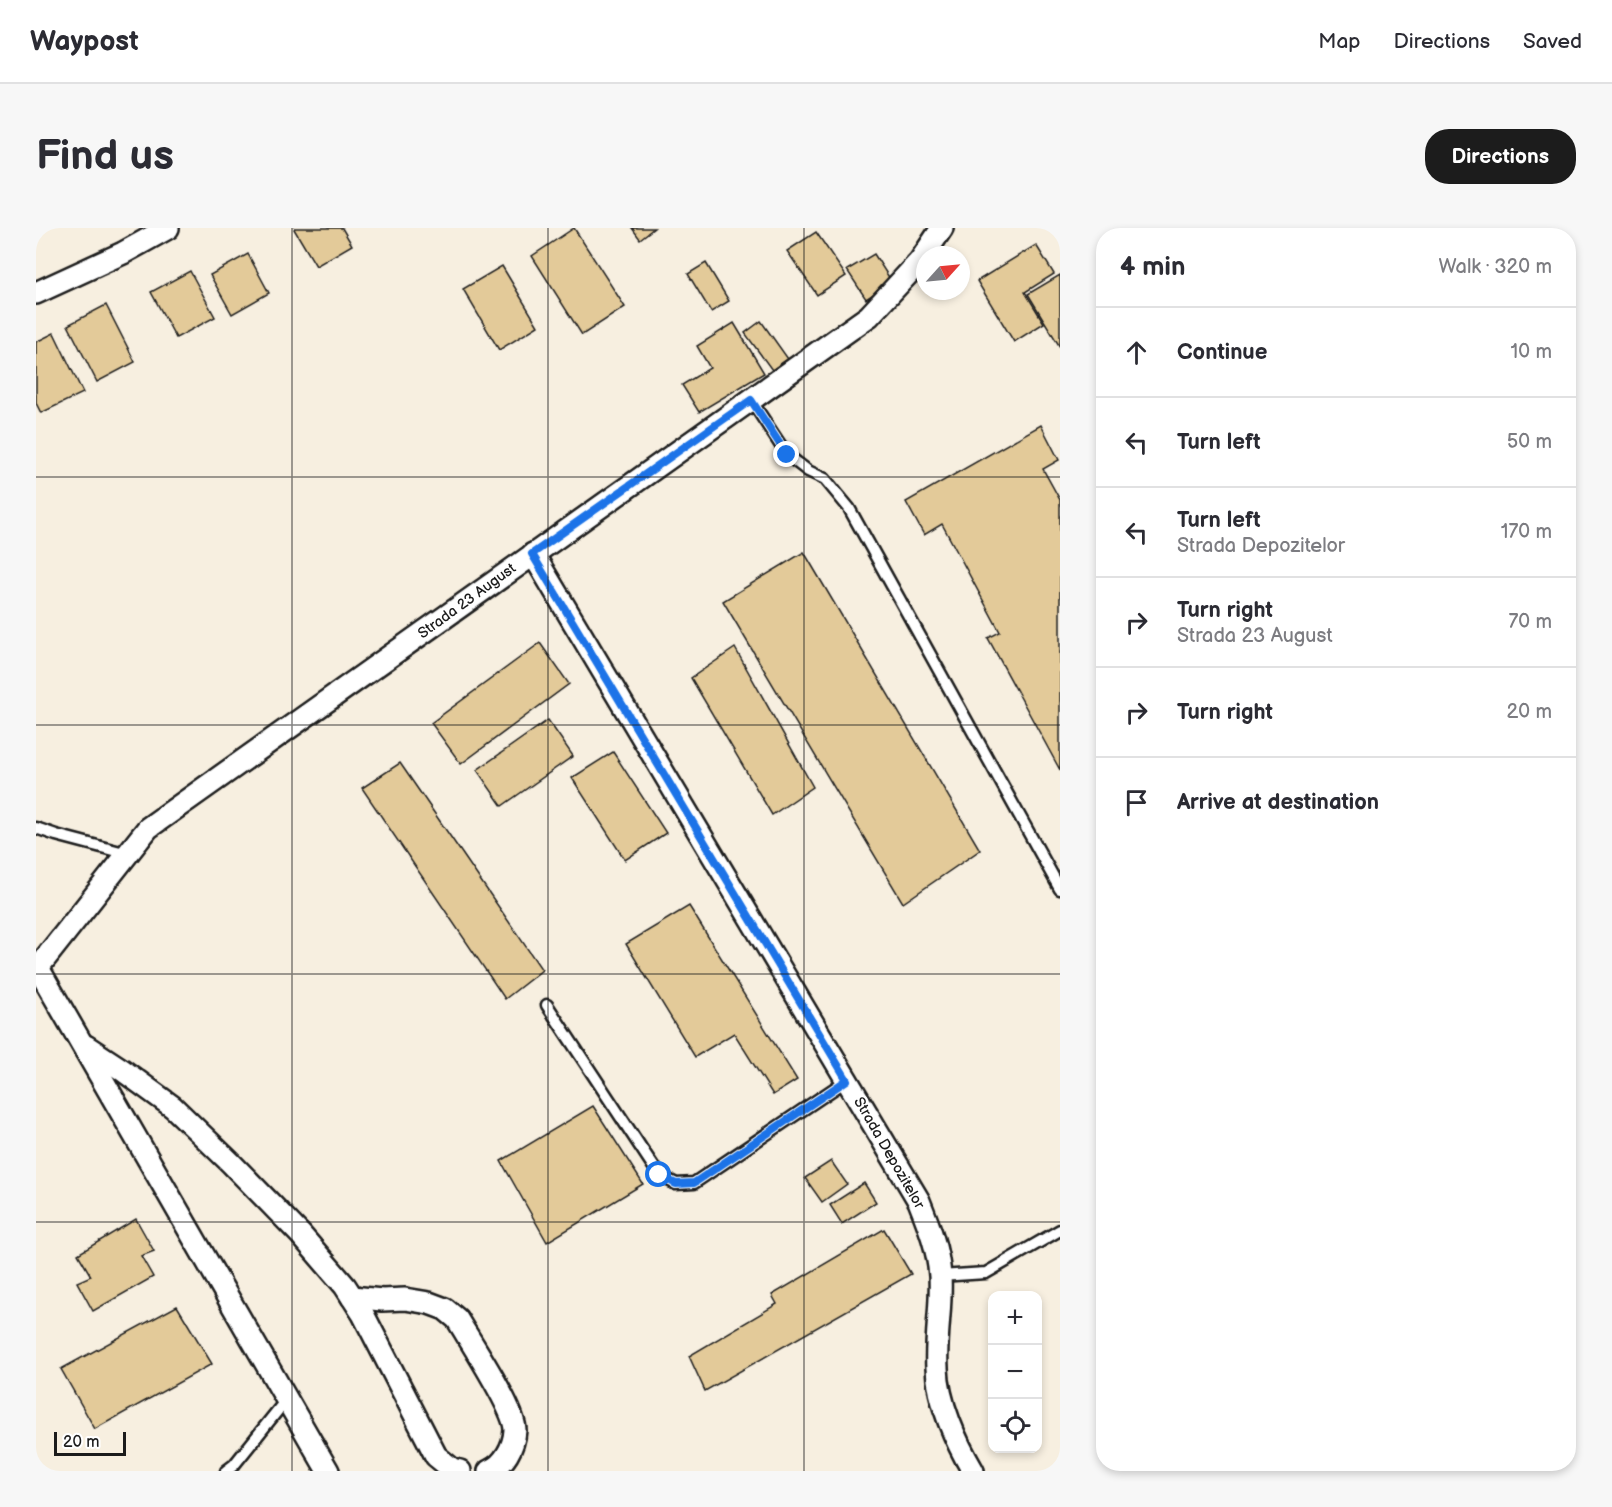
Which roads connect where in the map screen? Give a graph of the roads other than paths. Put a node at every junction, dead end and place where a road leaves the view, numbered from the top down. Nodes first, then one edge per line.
1 (168, 228) edge
2 (942, 228) edge
3 (36, 293) edge
4 (751, 400) junction
5 (532, 554) junction
6 (36, 828) edge
7 (128, 854) junction
8 (1060, 889) edge
9 (37, 969) edge
10 (547, 1005) dead end
11 (83, 1044) junction
12 (847, 1080) junction
13 (1060, 1230) edge
14 (940, 1276) junction
15 (352, 1297) junction
16 (286, 1400) junction
17 (226, 1471) edge
18 (328, 1471) edge
19 (460, 1471) edge
20 (489, 1471) edge
21 (973, 1471) edge

1 - 3 street
2 - 4 street, Strada 23 August
4 - 5 street, Strada 23 August
4 - 8 lane
5 - 7 street, Strada 23 August
5 - 12 street, Strada Depozitelor
6 - 7 lane
7 - 9 street, Strada 23 August
9 - 11 street
10 - 12 lane
11 - 15 street
11 - 16 street
12 - 14 street, Strada Depozitelor
13 - 14 lane
14 - 21 street, Strada Depozitelor
15 - 19 street
15 - 20 street
16 - 17 lane
16 - 18 street

